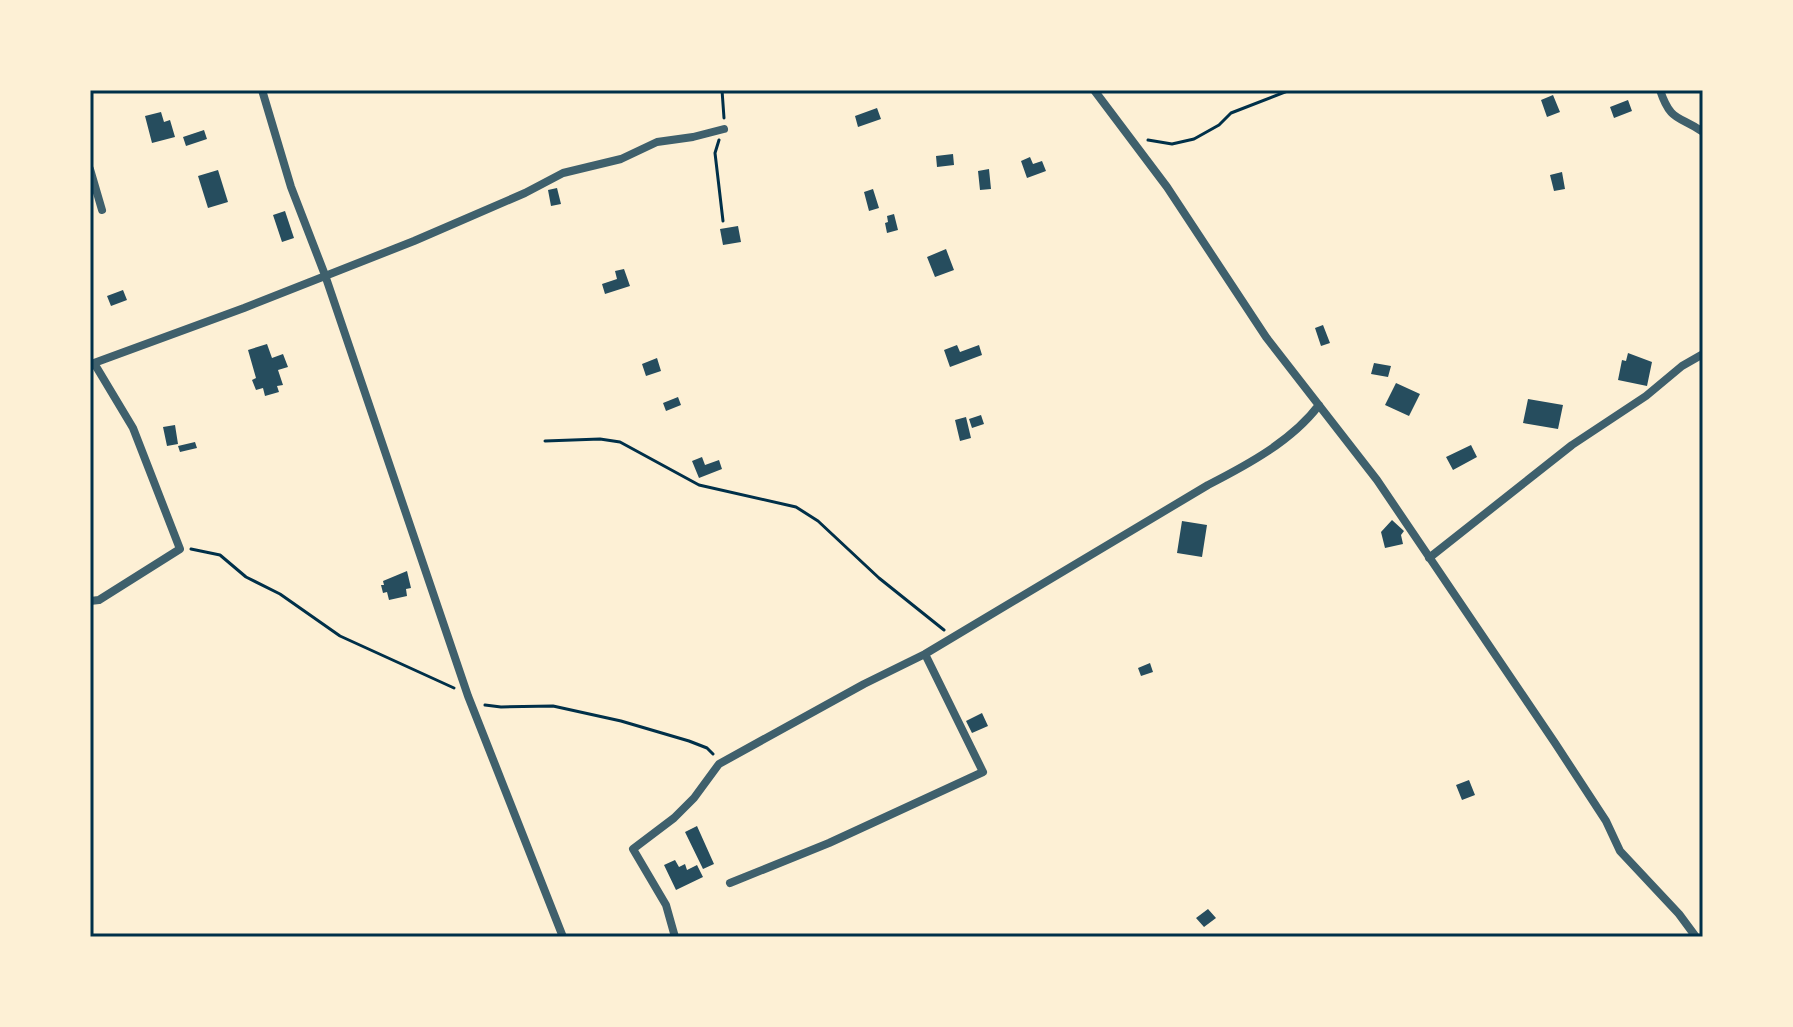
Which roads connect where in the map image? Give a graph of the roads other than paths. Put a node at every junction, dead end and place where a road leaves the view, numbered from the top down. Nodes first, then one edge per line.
1 (262, 90) edge
2 (1094, 90) edge
3 (1673, 90) edge
4 (1661, 94) edge
5 (1700, 127) edge
6 (724, 129) road end
7 (90, 169) edge
8 (102, 210) dead end
9 (325, 275) junction
10 (1703, 354) edge
11 (92, 364) edge
12 (1319, 405) junction
13 (1429, 558) junction
14 (90, 601) edge
15 (925, 654) junction
16 (730, 883) dead end
17 (563, 937) edge
18 (675, 937) edge
19 (1696, 937) edge

1 - 9 street
2 - 12 street
3 - 4 street
4 - 5 street
6 - 9 street
7 - 8 street
9 - 11 street
9 - 17 street
10 - 13 street
11 - 14 street
12 - 13 street
12 - 15 street
13 - 19 street
15 - 16 street
15 - 18 street

